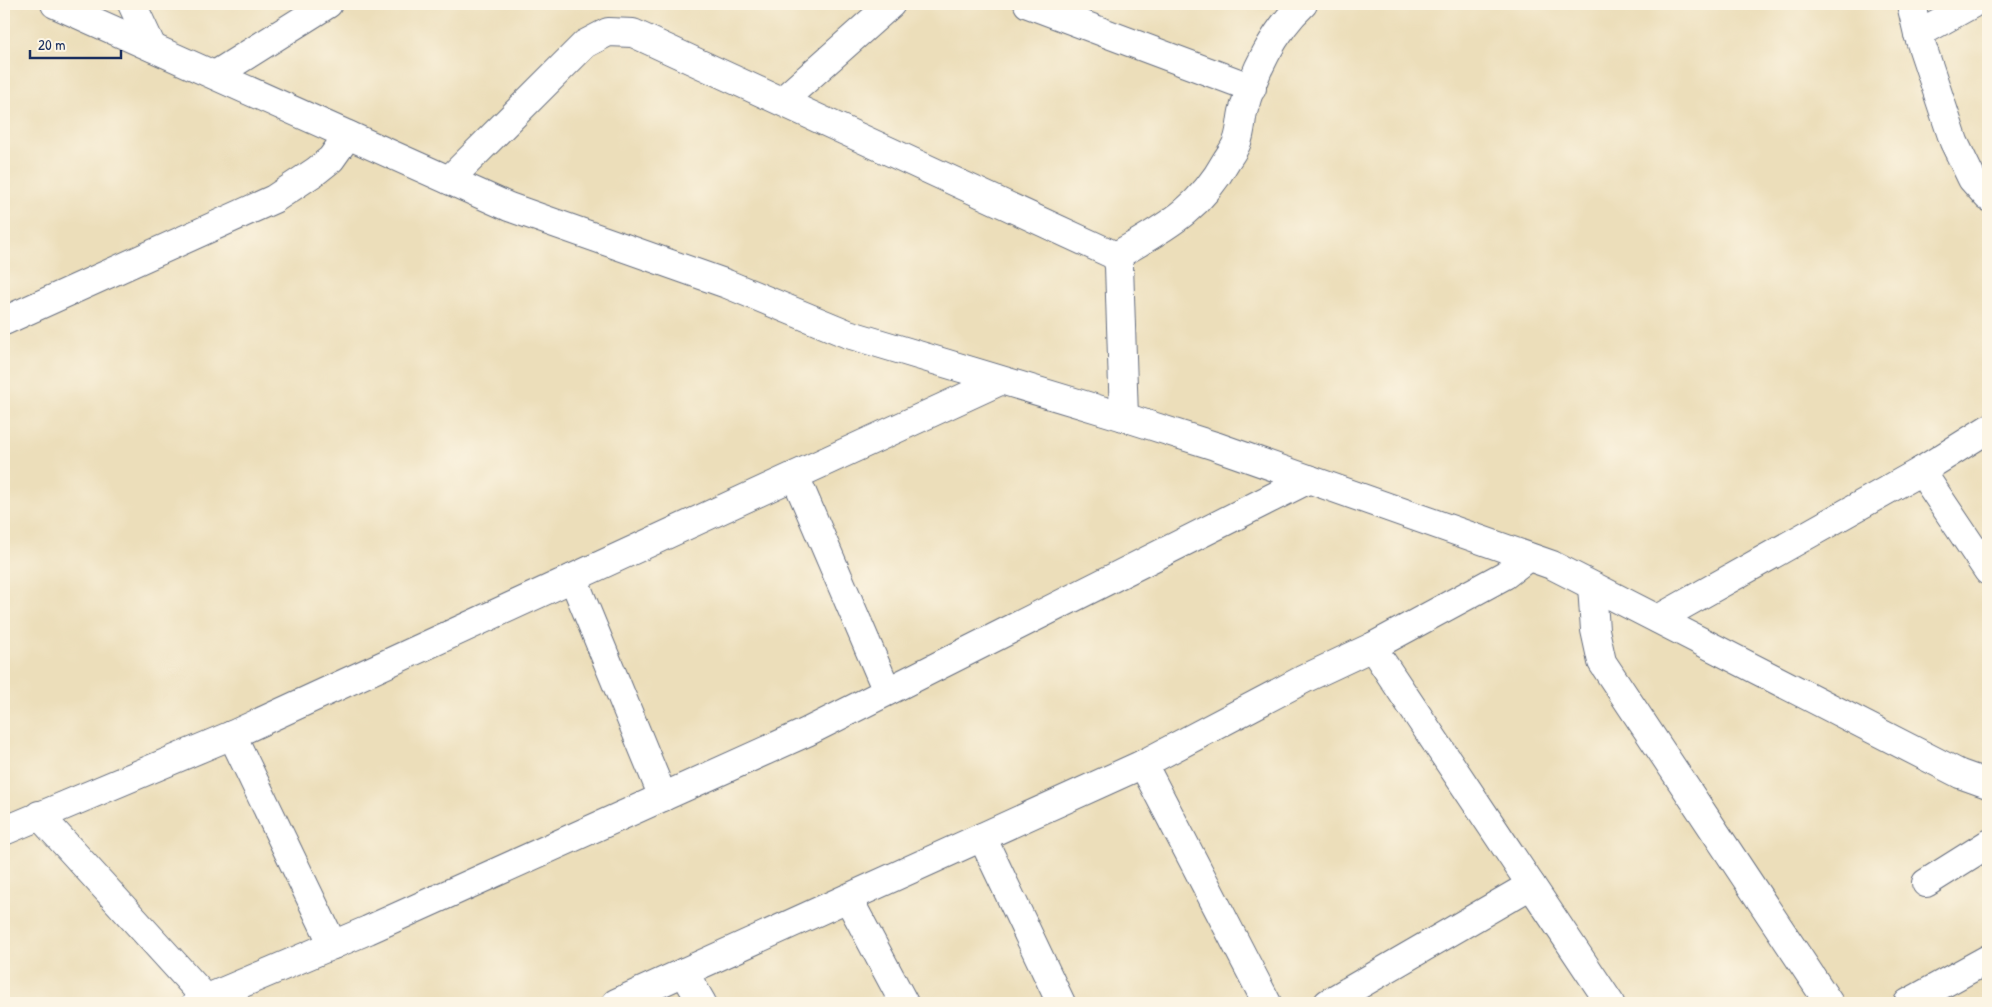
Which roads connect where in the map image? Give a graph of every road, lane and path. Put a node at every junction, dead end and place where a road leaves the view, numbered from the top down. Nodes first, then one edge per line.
1 (55, 4) edge
2 (132, 4) edge
3 (328, 4) edge
4 (891, 4) edge
5 (1028, 4) edge
6 (1303, 4) edge
7 (1911, 4) edge
8 (1972, 4) edge
9 (1918, 34) junction
10 (152, 47) junction
11 (216, 75) junction
12 (1252, 88) junction
13 (782, 101) junction
14 (348, 134) junction
15 (449, 180) junction
16 (1988, 197) edge
17 (1116, 256) junction
18 (4, 321) edge
19 (1000, 381) junction
20 (1124, 417) junction
21 (1988, 429) edge
22 (1921, 471) junction
23 (795, 476) junction
24 (1309, 479) junction
25 (1528, 557) junction
26 (1988, 571) edge
27 (573, 578) junction
28 (1592, 586) junction
29 (1658, 619) junction
30 (1372, 647) junction
31 (887, 691) junction
32 (232, 735) junction
33 (1142, 764) junction
34 (1988, 784) edge
35 (663, 797) junction
36 (39, 815) junction
37 (4, 831) edge
38 (982, 837) junction
39 (1988, 844) edge
40 (1926, 883) dead end
41 (1531, 885) junction
42 (848, 898) junction
43 (333, 945) junction
44 (1988, 959) edge
45 (684, 972) junction
46 (204, 1002) edge
47 (616, 1003) edge
48 (702, 1003) edge
49 (904, 1003) edge
50 (1061, 1003) edge
51 (1267, 1003) edge
52 (1328, 1003) edge
53 (1610, 1003) edge
54 (1829, 1003) edge
55 (1908, 1003) edge

1 - 10 street
2 - 10 street
3 - 11 street
4 - 13 street
5 - 12 street
6 - 12 street
7 - 9 street
8 - 9 street
9 - 16 street
10 - 11 street
11 - 14 street
12 - 17 street
13 - 15 street
13 - 17 street
14 - 15 street
14 - 18 street
15 - 19 street
17 - 20 street
19 - 20 street
19 - 23 street
20 - 24 street
21 - 22 street
22 - 26 street
22 - 29 street
23 - 27 street
23 - 31 street
24 - 25 street
24 - 31 street
25 - 28 street
25 - 30 street
27 - 32 street
27 - 35 street
28 - 29 street
28 - 54 street
29 - 34 street
30 - 33 street
30 - 41 street
31 - 35 street
32 - 36 street
32 - 43 street
33 - 38 street
33 - 51 street
35 - 43 street
36 - 37 street
36 - 46 street
38 - 42 street
38 - 50 street
39 - 40 street
41 - 52 street
41 - 53 street
42 - 45 street
42 - 49 street
43 - 46 street
44 - 55 street
45 - 47 street
45 - 48 street

